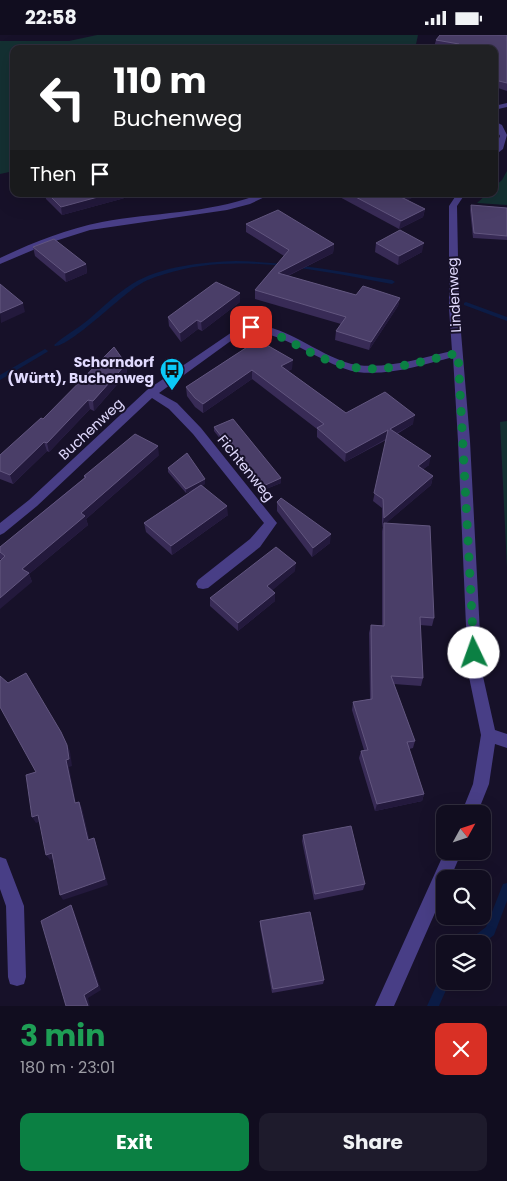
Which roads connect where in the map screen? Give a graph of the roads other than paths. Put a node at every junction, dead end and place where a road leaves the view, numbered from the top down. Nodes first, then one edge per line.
1 (498, 126) edge
2 (498, 149) edge
3 (260, 197) edge
4 (459, 197) edge
5 (0, 261) edge
6 (458, 353) junction
7 (151, 393) junction
8 (0, 530) edge
9 (204, 584) dead end
10 (489, 735) junction
11 (507, 741) edge
12 (473, 805) edge
13 (450, 860) edge
14 (0, 865) edge
15 (17, 977) dead end
16 (384, 1006) edge

1 - 2 street
3 - 5 street
4 - 6 street, Lindenweg
6 - 7 street, Buchenweg
6 - 10 street, Lindenweg
7 - 8 street, Buchenweg
7 - 9 street, Fichtenweg
10 - 11 street
10 - 12 street, Lindenweg
13 - 16 street
14 - 15 street

